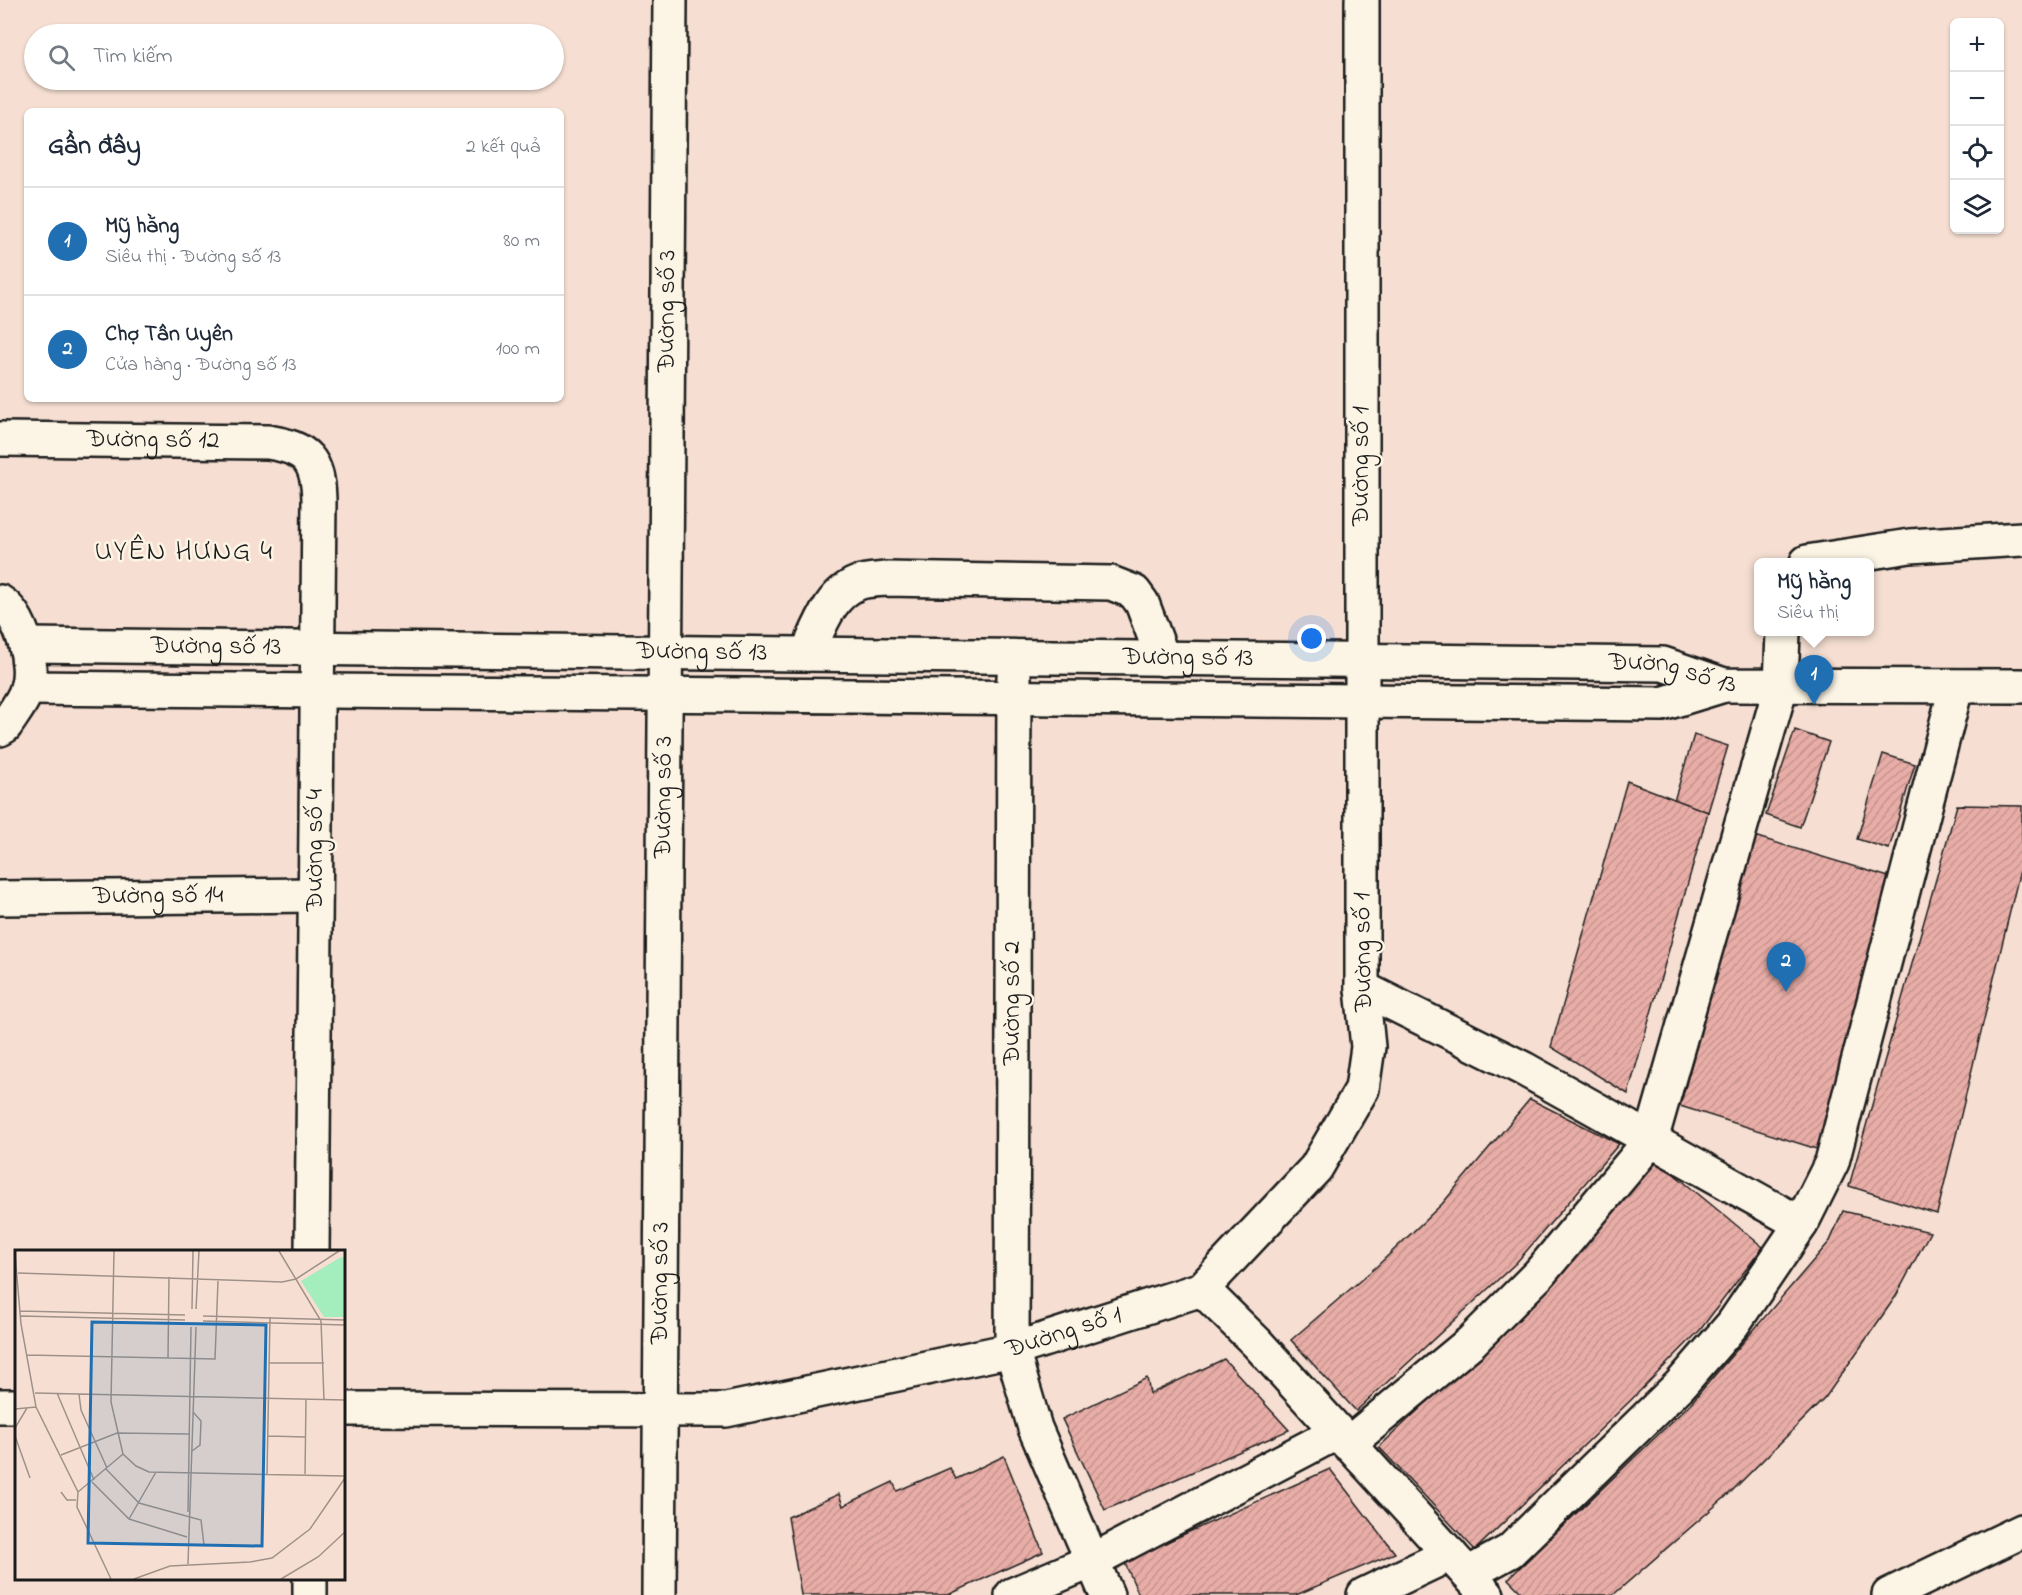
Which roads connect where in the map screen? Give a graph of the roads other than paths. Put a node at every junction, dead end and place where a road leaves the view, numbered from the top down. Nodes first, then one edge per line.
1 (670, 0) edge
2 (1362, 0) edge
3 (0, 439) edge
4 (304, 453) joint
5 (2022, 539) edge
6 (1833, 558) edge
7 (0, 602) edge
8 (1783, 636) edge
9 (28, 645) junction
10 (318, 648) junction
11 (665, 652) junction
12 (807, 654) junction
13 (1014, 657) junction
14 (1163, 659) junction
15 (1362, 661) junction
16 (1724, 685) junction
17 (1781, 686) junction
18 (2022, 686) edge
19 (27, 688) junction
20 (1956, 688) junction
21 (317, 691) junction
22 (665, 694) junction
23 (1014, 698) junction
24 (1363, 701) junction
25 (0, 729) edge
26 (315, 895) junction
27 (0, 898) edge
28 (1362, 988) junction
29 (1651, 1140) junction
30 (1801, 1224) junction
31 (312, 1250) edge
32 (1202, 1289) junction
33 (1012, 1350) junction
34 (345, 1409) edge
35 (661, 1411) junction
36 (1343, 1438) junction
37 (2022, 1531) edge
38 (1092, 1561) junction
39 (1469, 1574) edge
40 (659, 1595) edge
41 (1012, 1595) edge
42 (1107, 1595) edge
43 (1364, 1595) edge
44 (1889, 1595) edge

1 - 11 street, Đường số 3
2 - 15 street, Đường số 1
3 - 4 street, Đường số 12
4 - 10 street, Đường số 4
5 - 6 street
7 - 9 street
8 - 17 street
9 - 10 street, Đường số 13
9 - 19 street
10 - 11 street, Đường số 13
10 - 21 street, Đường số 4
11 - 12 street, Đường số 13
11 - 22 street, Đường số 3
12 - 13 street, Đường số 13
12 - 14 street
13 - 14 street, Đường số 13
13 - 23 street, Đường số 2
14 - 15 street, Đường số 13
15 - 16 street, Đường số 13
15 - 24 street, Đường số 1
16 - 17 street
16 - 24 street, Đường số 13
17 - 20 street
17 - 29 street
18 - 20 street
19 - 21 street, Đường số 13
19 - 25 street
20 - 30 street
21 - 22 street, Đường số 13
21 - 26 street, Đường số 4
22 - 23 street, Đường số 13
22 - 35 street, Đường số 3
23 - 24 street, Đường số 13
23 - 33 street, Đường số 2
24 - 28 street, Đường số 1
26 - 27 street, Đường số 14
26 - 31 street, Đường số 4
28 - 29 street
28 - 32 street, Đường số 1
29 - 30 street
29 - 36 street
30 - 39 street
32 - 33 street, Đường số 1
32 - 36 street
33 - 35 street, Đường số 1
33 - 38 street, Đường số 2
34 - 35 street, Đường số 1
35 - 40 street, Đường số 3
36 - 38 street
36 - 39 street
37 - 44 street
38 - 41 street
38 - 42 street, Đường số 2
39 - 43 street

